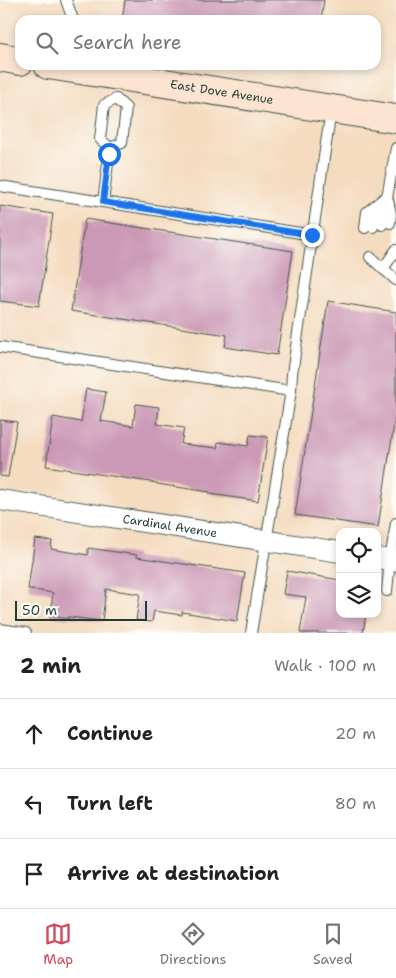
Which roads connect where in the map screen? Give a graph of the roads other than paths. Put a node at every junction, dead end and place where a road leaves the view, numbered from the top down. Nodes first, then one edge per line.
1 (66, 0) edge
2 (71, 15) edge
3 (0, 57) edge
4 (15, 59) edge
5 (70, 70) edge
6 (117, 87) junction
7 (331, 109) junction
8 (396, 119) edge
9 (110, 148) junction
10 (396, 148) edge
11 (394, 171) edge
12 (0, 186) edge
13 (387, 196) junction
14 (103, 202) junction
15 (396, 205) edge
16 (396, 209) edge
17 (312, 235) junction
18 (382, 255) edge
19 (383, 269) junction
20 (396, 280) edge
21 (0, 347) edge
22 (291, 391) junction
23 (0, 500) edge
24 (396, 529) edge
25 (266, 541) junction
26 (336, 551) edge
27 (388, 559) edge
28 (387, 591) dead end
29 (0, 629) edge
30 (26, 633) edge
31 (250, 633) edge

1 - 2 lane
3 - 4 main road
5 - 6 main road, East Dove Avenue
6 - 7 main road, East Dove Avenue
6 - 9 lane
6 - 9 lane
7 - 8 main road, East Dove Avenue
7 - 17 lane
9 - 14 lane
10 - 11 lane
11 - 13 lane
12 - 14 lane
13 - 13 lane
13 - 15 lane
13 - 16 lane
14 - 17 lane
17 - 22 lane
18 - 19 lane
18 - 19 lane
19 - 20 lane
21 - 22 lane
22 - 25 lane
23 - 25 street, Cardinal Avenue
24 - 27 lane
25 - 26 street, Cardinal Avenue
25 - 31 lane
27 - 28 lane
29 - 30 lane

